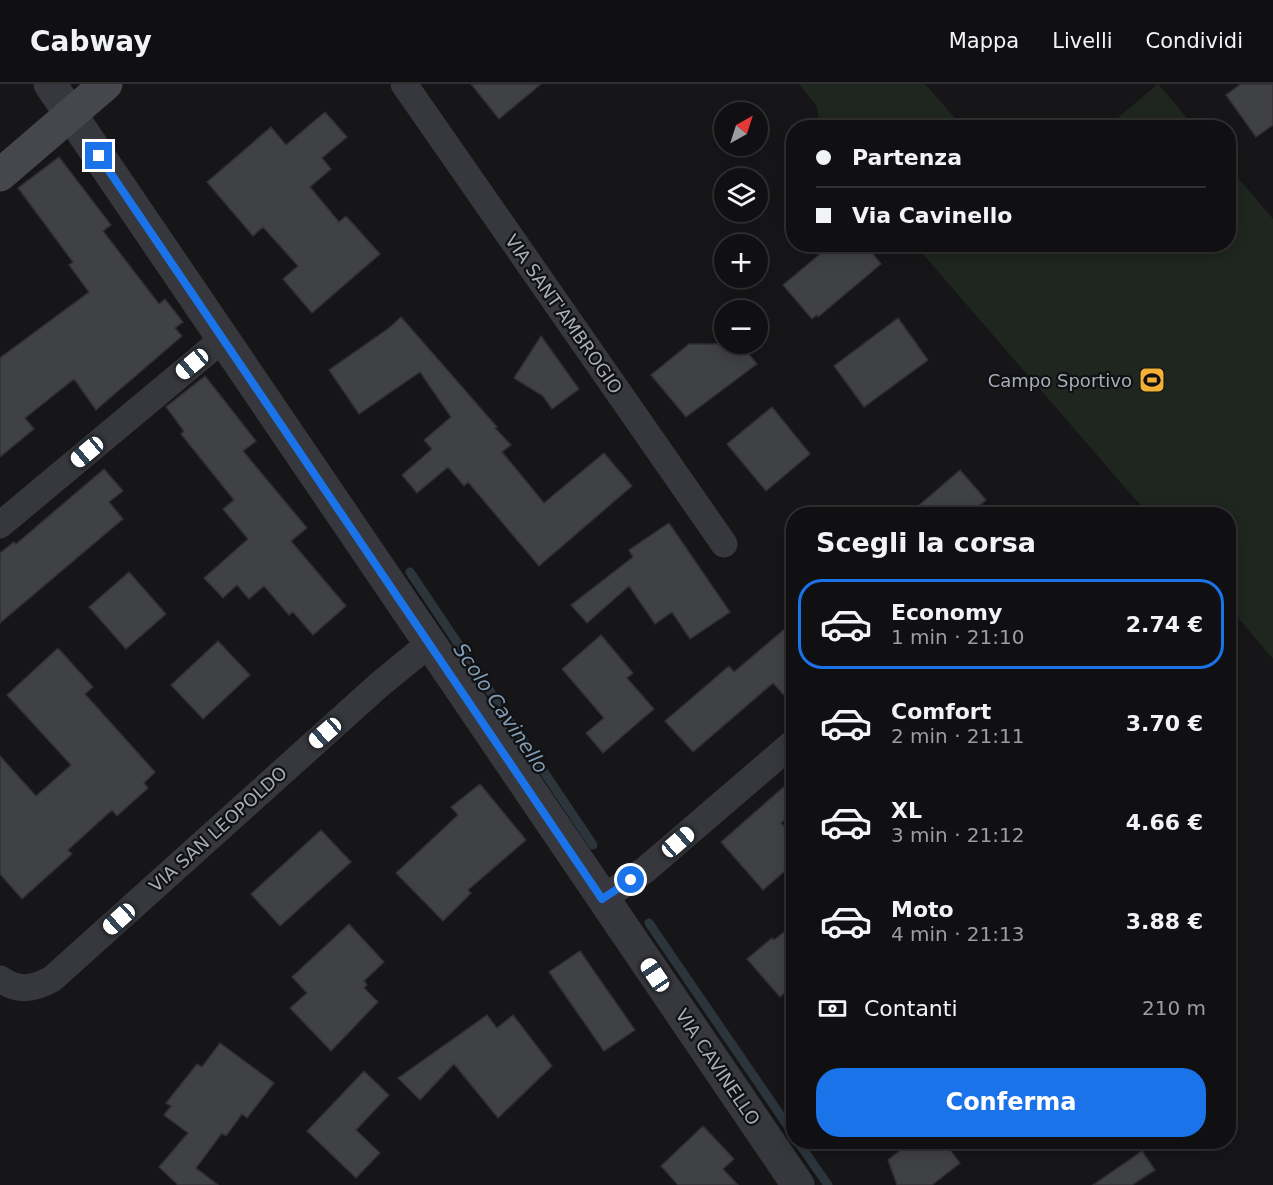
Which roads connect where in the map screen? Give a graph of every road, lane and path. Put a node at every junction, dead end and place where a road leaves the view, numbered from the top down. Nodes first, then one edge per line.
1 (50, 84) edge
2 (106, 84) edge
3 (404, 84) edge
4 (72, 115) junction
5 (0, 175) edge
6 (224, 338) junction
7 (0, 525) edge
8 (724, 544) dead end
9 (429, 644) junction
10 (786, 749) edge
11 (602, 899) junction
12 (0, 979) edge
13 (798, 1185) edge

1 - 4 street, VIA CAVINELLO
2 - 4 main road
3 - 8 street, VIA SANT'AMBROGIO
4 - 5 main road
4 - 6 street, VIA CAVINELLO
6 - 7 street
6 - 9 street, VIA CAVINELLO
9 - 11 street, VIA CAVINELLO
9 - 12 street, VIA SAN LEOPOLDO
10 - 11 street
11 - 13 street, VIA CAVINELLO

